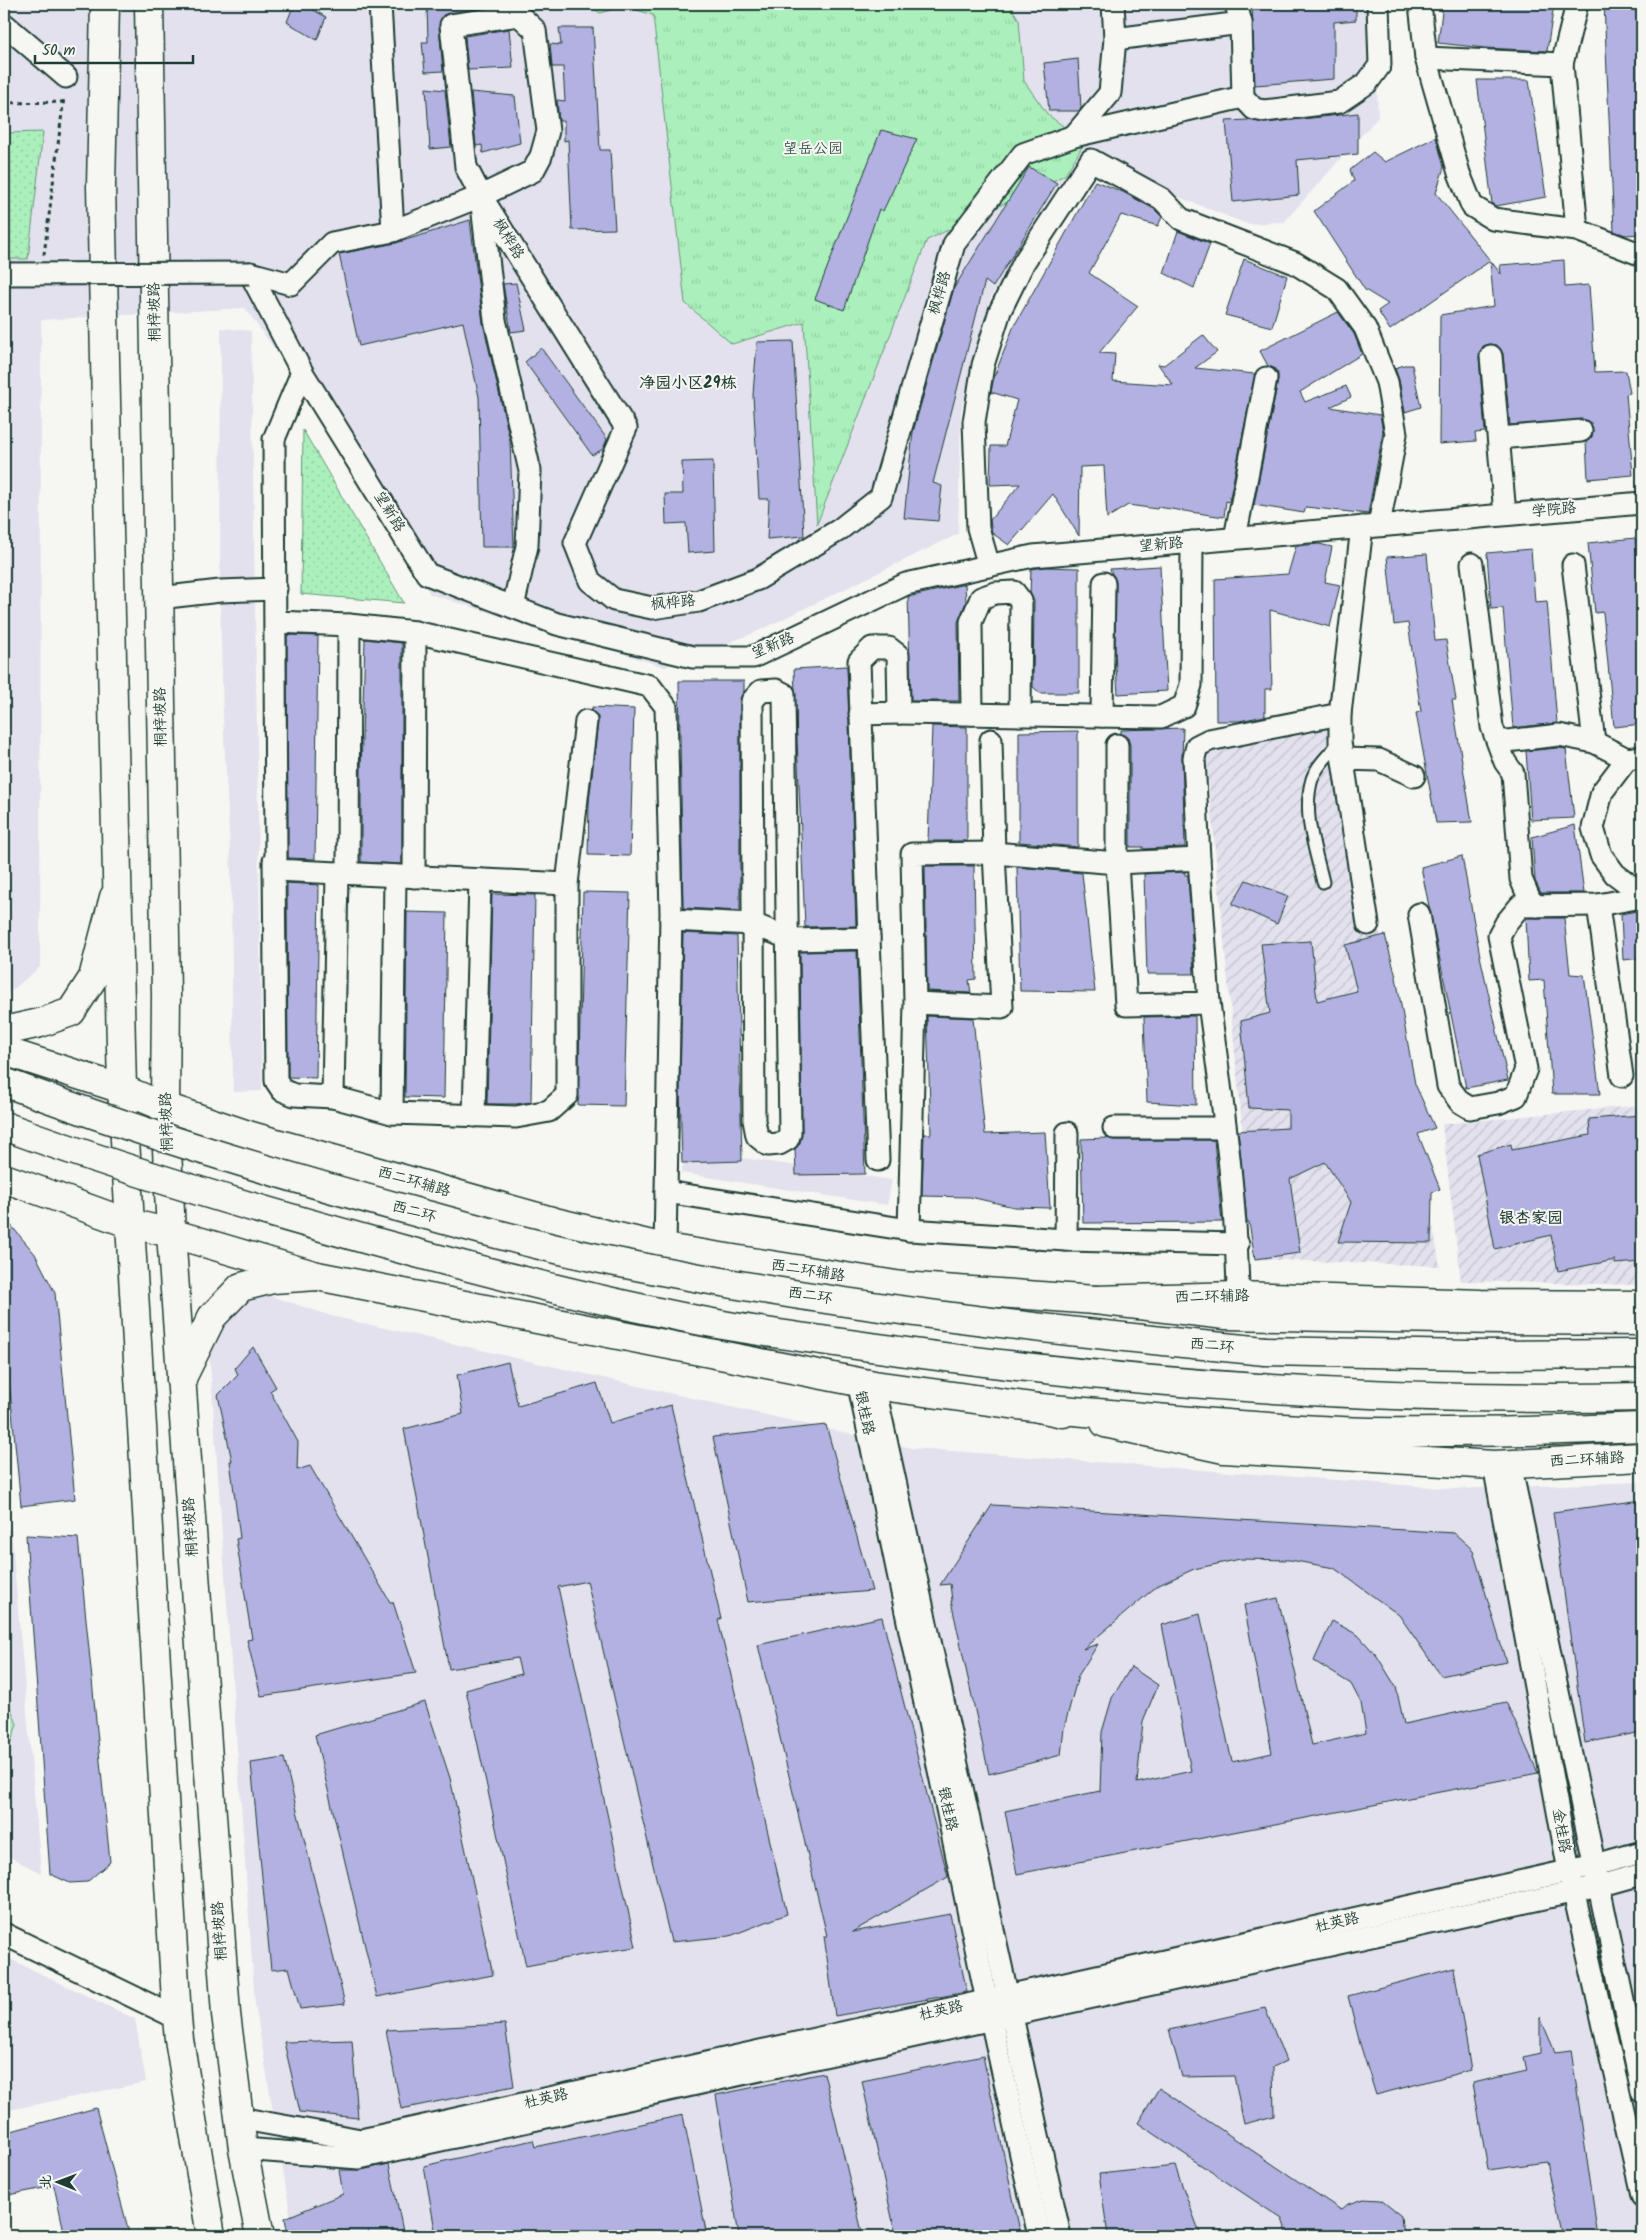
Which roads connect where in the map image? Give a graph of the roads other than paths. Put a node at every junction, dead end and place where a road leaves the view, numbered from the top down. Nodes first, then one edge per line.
1 (105, 4) edge
2 (149, 4) edge
3 (380, 4) edge
4 (1113, 4) edge
5 (1378, 4) edge
6 (1420, 4) edge
7 (1577, 4) edge
8 (1238, 13) edge
9 (4, 24) edge
10 (1115, 38) junction
11 (1426, 58) junction
12 (1562, 64) junction
13 (66, 77) road end
14 (1243, 97) junction
15 (1074, 136) junction
16 (481, 196) junction
17 (1577, 230) junction
18 (393, 231) junction
19 (1642, 255) edge
20 (250, 273) junction
21 (4, 274) edge
22 (1491, 356) dead end
23 (302, 372) junction
24 (1266, 378) dead end
25 (1581, 431) dead end
26 (1499, 438) junction
27 (1642, 502) edge
28 (1505, 514) junction
29 (1466, 517) joint
30 (1371, 526) junction
31 (1235, 538) junction
32 (1192, 542) junction
33 (1472, 564) dead end
34 (1572, 565) dead end
35 (989, 566) junction
36 (1104, 583) dead end
37 (276, 589) junction
38 (159, 598) junction
39 (513, 607) junction
40 (276, 622) junction
41 (349, 625) junction
42 (414, 632) junction
43 (899, 713) junction
44 (860, 714) junction
45 (972, 714) junction
46 (1340, 714) junction
47 (1020, 715) junction
48 (1102, 716) junction
49 (586, 721) dead end
50 (991, 740) dead end
51 (1498, 742) junction
52 (1594, 742) junction
53 (1117, 745) dead end
54 (1342, 750) junction
55 (1635, 758) edge
56 (1414, 776) dead end
57 (994, 853) junction
58 (1199, 859) junction
59 (1117, 862) junction
60 (275, 870) junction
61 (342, 873) junction
62 (405, 876) junction
63 (480, 880) junction
64 (1323, 882) dead end
65 (567, 884) junction
66 (117, 886) junction
67 (1642, 896) edge
68 (1598, 905) junction
69 (1537, 906) junction
70 (1419, 914) dead end
71 (671, 920) junction
72 (753, 924) junction
73 (1368, 924) dead end
74 (789, 938) junction
75 (869, 938) junction
76 (914, 1003) junction
77 (1209, 1003) junction
78 (4, 1031) edge
79 (4, 1051) edge
80 (1622, 1076) dead end
81 (4, 1082) edge
82 (122, 1089) junction
83 (333, 1096) junction
84 (165, 1107) junction
85 (392, 1113) junction
86 (474, 1116) junction
87 (4, 1126) edge
88 (1114, 1128) dead end
89 (1226, 1128) junction
90 (1067, 1132) dead end
91 (878, 1160) dead end
92 (4, 1178) edge
93 (666, 1192) junction
94 (128, 1223) junction
95 (909, 1230) junction
96 (171, 1233) junction
97 (1066, 1240) junction
98 (1238, 1244) junction
99 (665, 1248) junction
100 (317, 1276) junction
101 (1642, 1305) edge
102 (1232, 1306) junction
103 (1642, 1321) edge
104 (1642, 1354) edge
105 (180, 1382) junction
106 (866, 1383) junction
107 (1642, 1397) edge
108 (1039, 1408) junction
109 (1642, 1427) edge
110 (1642, 1457) edge
111 (1502, 1464) junction
112 (1642, 1852) edge
113 (1642, 1874) edge
114 (1597, 1876) junction
115 (1571, 1881) junction
116 (4, 1934) edge
117 (1010, 2006) junction
118 (989, 2010) junction
119 (177, 2018) junction
120 (1642, 2091) edge
121 (238, 2118) junction
122 (243, 2149) junction
123 (1642, 2195) edge
124 (211, 2236) edge
125 (260, 2236) edge
126 (1039, 2236) edge
127 (1060, 2236) edge

1 - 66 main road
2 - 38 main road, 桐梓坡路
3 - 18 street
4 - 10 street
5 - 14 street
6 - 11 street
7 - 12 street
8 - 10 street
8 - 14 street
9 - 13 street
10 - 15 street
11 - 12 street
11 - 17 street
12 - 17 street
14 - 15 street
15 - 16 street, 枫桦路
16 - 16 street
16 - 18 street
16 - 39 street
17 - 19 street
18 - 20 street
20 - 21 street, bridge
20 - 23 street, 望新路
22 - 26 street
23 - 37 street
23 - 39 street, 望新路
24 - 31 street
25 - 26 street
26 - 28 street
27 - 28 street, 学院路
28 - 29 street, 学院路
29 - 30 street, 望新路
30 - 31 street, 望新路
30 - 35 street
30 - 46 street
31 - 32 street, 望新路
32 - 35 street, 望新路
32 - 48 street
33 - 51 street
34 - 52 street
35 - 39 street, 望新路
36 - 48 street
37 - 38 street
37 - 40 street
38 - 84 main road, 桐梓坡路
40 - 41 street
40 - 60 street
41 - 42 street
41 - 61 street
42 - 62 street
42 - 71 street
43 - 44 street
43 - 44 street
43 - 45 street
44 - 75 street
45 - 47 street
45 - 47 street
46 - 54 street
46 - 58 street
47 - 48 street
49 - 65 street
50 - 57 street
51 - 52 street
51 - 69 street
52 - 55 street
53 - 59 street
54 - 56 street
54 - 64 lane
54 - 73 street
55 - 67 street
57 - 59 street
57 - 76 street
57 - 76 street
58 - 59 street
58 - 77 street
59 - 77 street
60 - 61 street
60 - 83 street
61 - 62 street
61 - 83 street
62 - 63 street
62 - 85 street
63 - 65 street
63 - 86 street
65 - 86 street
66 - 78 main road
66 - 82 main road
67 - 68 street
68 - 69 street
68 - 80 street
69 - 70 street
71 - 72 street
71 - 93 street
72 - 74 street
72 - 74 street
72 - 74 street
74 - 75 street
75 - 91 street
76 - 95 street
77 - 89 street
79 - 82 main road, 西二环辅路
81 - 104 main road, 西二环, bridge
82 - 84 main road, 西二环辅路
82 - 94 main road
83 - 85 street
84 - 96 main road, 桐梓坡路
84 - 99 main road, 西二环辅路
85 - 86 street
87 - 107 main road, bridge
88 - 89 street
89 - 98 street
90 - 97 street
92 - 94 main road, 西二环辅路
93 - 95 street
93 - 99 street
94 - 96 main road, 西二环辅路
94 - 119 main road
95 - 97 street
96 - 100 main road, 西二环辅路
96 - 105 main road, 桐梓坡路
97 - 98 street
98 - 102 street
99 - 102 main road, 西二环辅路
100 - 105 main road
100 - 106 main road, 西二环辅路
101 - 102 main road, 西二环辅路
102 - 103 main road
105 - 121 main road, 桐梓坡路
106 - 108 main road, 西二环辅路
106 - 117 street, 银桂路
106 - 118 street, 银桂路
108 - 109 main road
108 - 111 main road, 西二环辅路
110 - 111 main road, 西二环辅路
111 - 114 street, 金桂路
111 - 115 street, 金桂路
112 - 114 street, 杜英路
113 - 114 street, 杜英路
114 - 115 street, 杜英路
114 - 120 street, 金桂路
115 - 117 street, 杜英路
115 - 123 street, 金桂路
116 - 119 street
117 - 118 street, 杜英路
117 - 127 street, 银桂路
118 - 121 street, 杜英路
118 - 122 street, 杜英路
118 - 126 street, 银桂路
119 - 124 main road
121 - 122 main road, 桐梓坡路
122 - 125 main road, 桐梓坡路

